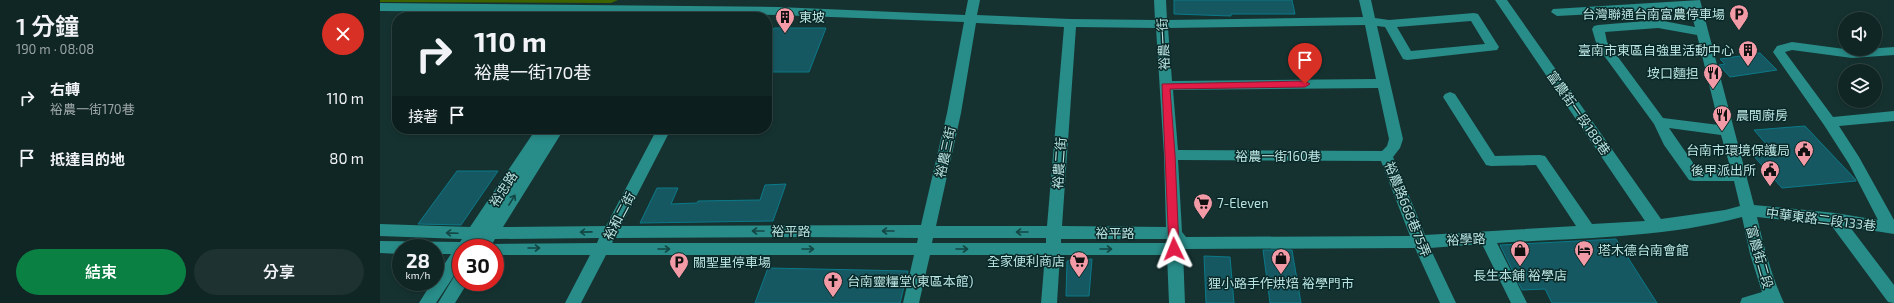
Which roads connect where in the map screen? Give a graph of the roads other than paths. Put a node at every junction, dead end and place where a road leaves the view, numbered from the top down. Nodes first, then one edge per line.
1 (974, 0) edge
2 (1160, 0) edge
3 (1365, 0) edge
4 (1501, 0) edge
5 (1695, 2) edge
6 (380, 7) edge
7 (628, 8) edge
8 (691, 12) edge
9 (1557, 12) dead end
10 (772, 14) edge
11 (970, 19) junction
12 (1370, 21) junction
13 (1070, 23) junction
14 (1162, 24) junction
15 (1388, 24) junction
16 (1702, 32) junction
17 (1894, 51) edge
18 (1383, 83) junction
19 (1165, 86) junction
20 (1450, 97) dead end
21 (1894, 116) edge
22 (1660, 122) junction
23 (1829, 122) junction
24 (1727, 131) junction
25 (540, 134) edge
26 (554, 134) edge
27 (661, 134) edge
28 (1171, 155) junction
29 (1386, 156) junction
30 (1740, 175) junction
31 (1748, 210) junction
32 (1835, 219) junction
33 (1657, 226) junction
34 (1892, 228) edge
35 (380, 230) edge
36 (1588, 231) junction
37 (610, 232) junction
38 (927, 232) junction
39 (1053, 232) junction
40 (474, 233) junction
41 (491, 233) junction
42 (1486, 238) junction
43 (469, 239) edge
44 (487, 239) edge
45 (1176, 242) junction
46 (1420, 242) junction
47 (380, 247) edge
48 (452, 248) edge
49 (602, 248) junction
50 (504, 249) edge
51 (923, 249) junction
52 (1052, 249) junction
53 (452, 266) edge
54 (454, 291) edge
55 (1894, 297) edge
56 (1774, 300) edge
57 (427, 303) edge
58 (446, 303) edge
59 (573, 303) edge
60 (911, 303) edge
61 (1049, 303) edge
62 (1177, 303) edge
63 (1448, 303) edge
64 (1519, 303) edge
65 (1748, 303) edge

1 - 11 street, 裕農三街
2 - 14 street, 裕農一街
3 - 12 street, 裕農路668巷75弄
4 - 33 street, 富農街一段188巷
5 - 9 street
5 - 16 street, 富農街二段
6 - 7 street
7 - 8 street
10 - 11 street
11 - 13 street
11 - 38 street, 裕農三街
12 - 14 street
12 - 15 street
12 - 18 street, 裕農路668巷75弄
13 - 14 street
13 - 39 street, 裕農二街
14 - 19 street, 裕農一街
15 - 15 street
16 - 22 street
16 - 24 street, 富農街二段
17 - 23 street
18 - 19 street
18 - 29 street, 裕農路668巷75弄
19 - 28 street, 裕農一街
20 - 36 street
21 - 23 street
22 - 24 street
22 - 30 street
23 - 34 street
24 - 30 street, 富農街二段
25 - 40 street, 裕忠路
41 -> 26 street, 裕忠路
27 - 37 street, 裕和二街
28 - 29 street, 裕農一街160巷
28 - 45 street, 裕農一街
29 - 46 street, 裕農路668巷75弄
30 - 31 street, 富農街二段
31 - 32 street, 中華東路二段133巷
31 - 33 street, 裕學路
31 - 56 street, 富農街二段
32 - 34 street, 中華東路二段133巷
32 - 55 street
33 - 36 street, 裕學路
40 -> 35 street, 裕平路
36 - 42 street, 裕學路
38 -> 37 street, 裕平路
37 -> 41 street, 裕平路
37 - 49 street, 裕和二街
39 -> 38 street, 裕平路
38 - 51 street, 裕農三街
39 - 45 street, 裕平路
39 - 52 street, 裕農二街
40 - 41 street, 裕平路
40 - 43 street, 裕忠路
41 - 44 street, 裕忠路
42 - 46 street, 裕學路
42 - 64 street
45 - 46 street, 裕學路
52 -> 45 street, 裕平路
45 - 62 street, 裕農一街
46 - 63 street, 裕農路668巷75弄
47 - 48 street
50 -> 49 street, 裕平路
49 -> 51 street, 裕平路
49 - 59 street, 裕和二街
51 -> 52 street, 裕平路
51 - 60 street, 裕農三街
52 - 61 street, 裕農二街
53 - 57 street
54 - 58 street
56 - 65 street

